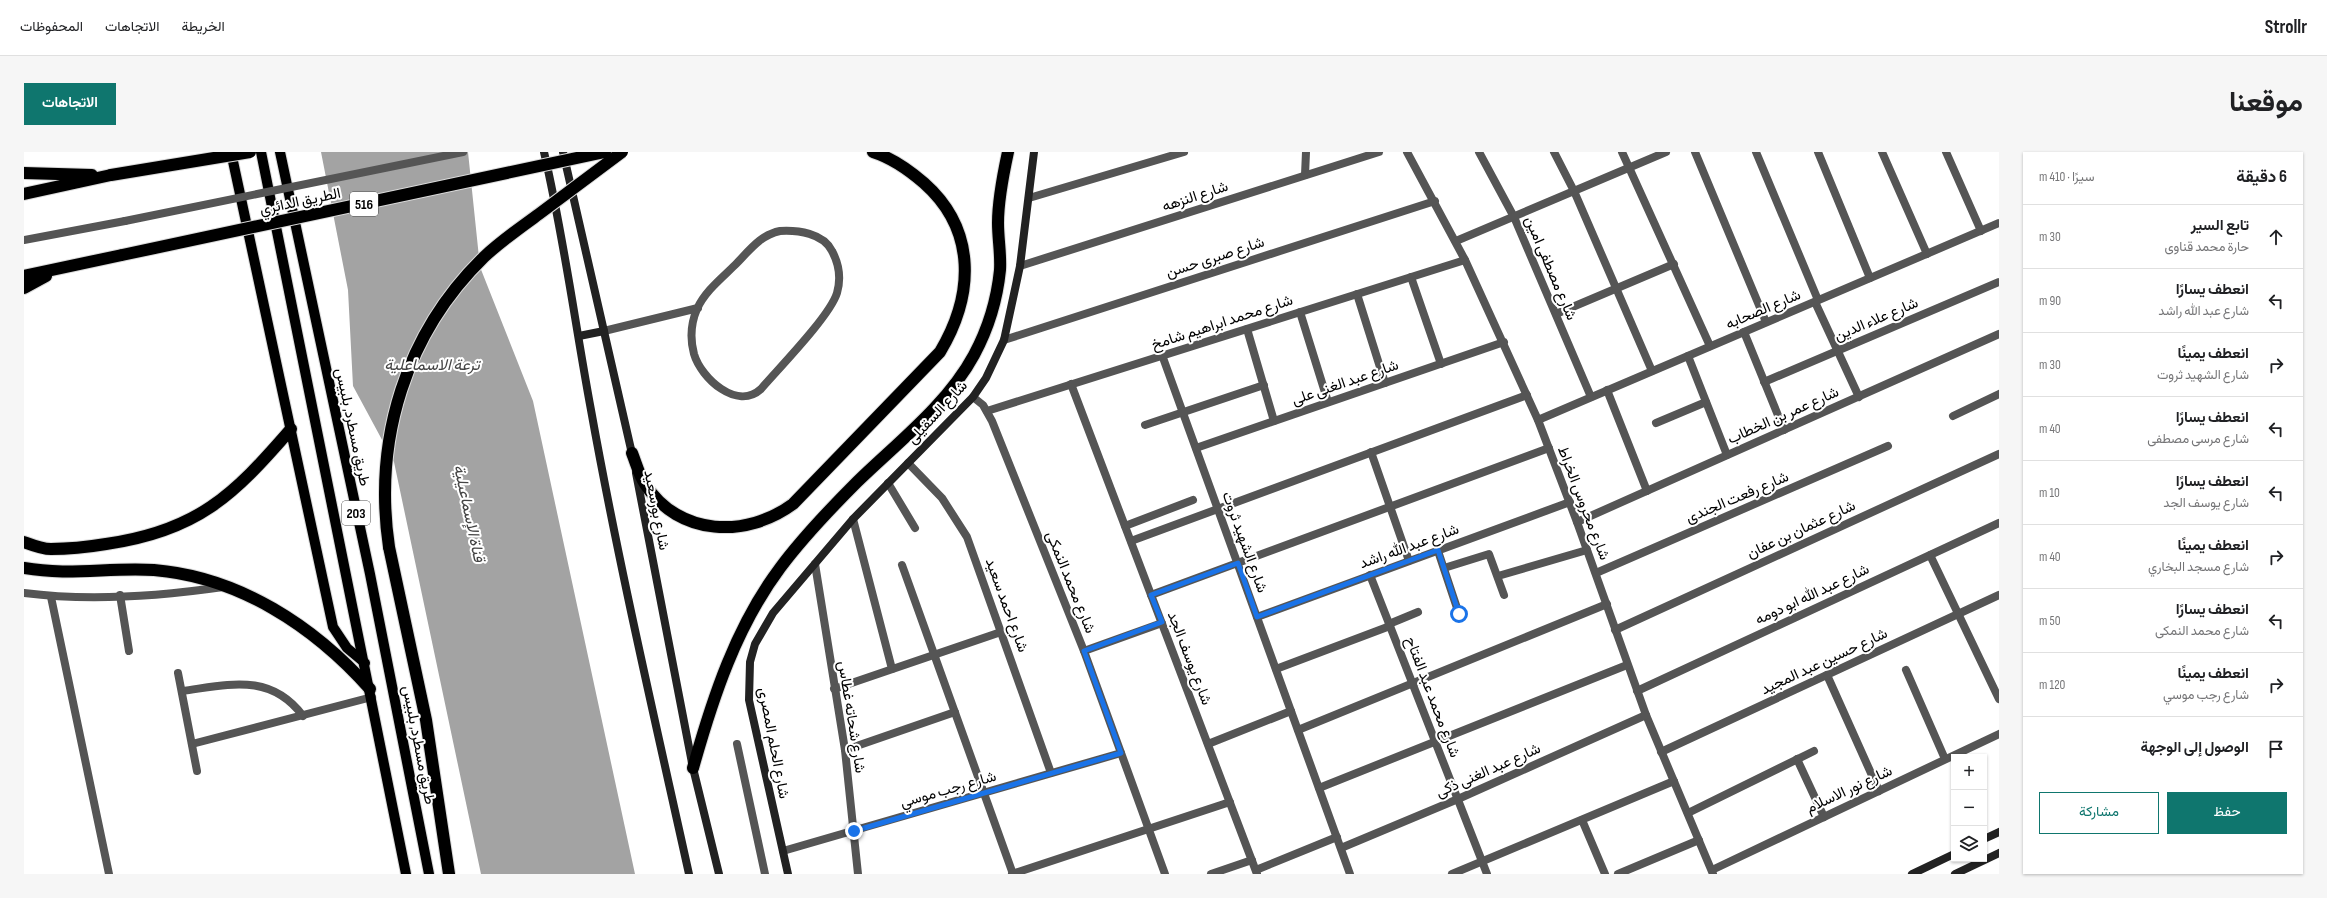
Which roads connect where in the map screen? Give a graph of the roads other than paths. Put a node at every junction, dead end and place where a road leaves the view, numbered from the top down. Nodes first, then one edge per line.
1 (231, 152) edge
2 (250, 152) edge
3 (261, 152) edge
4 (280, 152) edge
5 (463, 152) edge
6 (544, 152) edge
7 (563, 152) edge
8 (605, 152) edge
9 (622, 152) edge
10 (873, 152) edge
11 (1008, 152) edge
12 (1034, 152) edge
13 (1184, 152) edge
14 (1306, 152) edge
15 (1378, 152) edge
16 (1408, 152) edge
17 (1480, 152) edge
18 (1554, 152) edge
19 (1622, 152) edge
20 (1666, 152) edge
21 (1695, 152) edge
22 (1756, 152) edge
23 (1818, 152) edge
24 (1882, 152) edge
25 (1946, 152) edge
26 (1630, 168) junction
27 (24, 173) edge
28 (111, 175) junction
29 (1305, 175) junction
30 (1574, 191) junction
31 (24, 194) edge
32 (1029, 198) junction
33 (1434, 201) junction
34 (1514, 217) junction
35 (1999, 223) edge
36 (1981, 231) junction
37 (24, 240) edge
38 (1456, 241) junction
39 (1927, 254) junction
40 (1465, 260) junction
41 (1674, 264) junction
42 (1020, 266) junction
43 (67, 267) junction
44 (24, 276) edge
45 (1411, 277) junction
46 (1870, 278) junction
47 (1999, 282) edge
48 (24, 288) edge
49 (1616, 289) junction
50 (1357, 294) junction
51 (1816, 301) junction
52 (698, 308) junction
53 (1300, 312) junction
54 (1556, 314) junction
55 (1766, 322) junction
56 (1247, 329) junction
57 (604, 331) junction
58 (1744, 332) junction
59 (1999, 334) edge
60 (579, 336) junction
61 (1004, 340) junction
62 (1504, 342) junction
63 (1710, 346) junction
64 (1838, 351) junction
65 (1162, 355) junction
66 (1688, 356) junction
67 (1441, 364) junction
68 (1652, 371) junction
69 (1764, 382) junction
70 (1385, 383) junction
71 (1071, 384) junction
72 (1264, 385) junction
73 (1607, 390) junction
74 (1999, 394) edge
75 (1527, 395) junction
76 (973, 397) junction
77 (1591, 397) junction
78 (1859, 397) junction
79 (1328, 402) junction
80 (1706, 402) junction
81 (987, 411) junction
82 (1183, 412) junction
83 (1953, 416) dead end
84 (1538, 420) junction
85 (1274, 421) junction
86 (1656, 423) dead end
87 (1146, 425) dead end
88 (292, 429) junction
89 (1784, 430) junction
90 (1888, 446) dead end
91 (1196, 448) junction
92 (1549, 448) junction
93 (1371, 452) junction
94 (632, 453) junction
95 (1999, 454) edge
96 (1727, 456) junction
97 (908, 463) junction
98 (888, 483) junction
99 (1646, 491) junction
100 (1193, 500) dead end
101 (1570, 502) junction
102 (1390, 506) junction
103 (1218, 509) junction
104 (853, 520) junction
105 (1578, 522) junction
106 (1999, 523) edge
107 (1125, 526) junction
108 (915, 528) dead end
109 (1131, 541) junction
110 (24, 542) edge
111 (1438, 550) junction
112 (1588, 550) junction
113 (1930, 555) junction
114 (1409, 561) junction
115 (1238, 563) junction
116 (815, 564) junction
117 (902, 565) dead end
118 (24, 568) edge
119 (1444, 568) junction
120 (1596, 573) junction
121 (1370, 575) junction
122 (1498, 576) junction
123 (224, 586) junction
124 (24, 593) edge
125 (120, 595) junction
126 (1151, 595) junction
127 (1999, 595) edge
128 (1504, 596) dead end
129 (51, 597) junction
130 (1607, 604) junction
131 (1418, 612) dead end
132 (1459, 614) dead end
133 (1958, 614) junction
134 (1257, 617) junction
135 (1162, 622) junction
136 (1389, 625) junction
137 (1615, 630) junction
138 (1002, 632) junction
139 (129, 651) dead end
140 (1084, 651) junction
141 (935, 655) junction
142 (364, 663) junction
143 (1627, 665) junction
144 (892, 669) junction
145 (1276, 669) junction
146 (1906, 670) dead end
147 (178, 673) dead end
148 (1827, 675) junction
149 (1412, 684) junction
150 (834, 689) junction
151 (182, 691) junction
152 (1637, 691) junction
153 (371, 693) junction
154 (1999, 699) edge
155 (1291, 711) junction
156 (955, 712) junction
157 (1646, 715) junction
158 (303, 716) junction
159 (1298, 730) junction
160 (1999, 734) edge
161 (1435, 741) junction
162 (192, 744) junction
163 (737, 744) dead end
164 (1208, 744) junction
165 (845, 750) junction
166 (1814, 751) dead end
167 (1661, 752) junction
168 (1121, 753) junction
169 (1797, 759) junction
170 (1945, 759) junction
171 (694, 768) junction
172 (197, 771) dead end
173 (1051, 773) junction
174 (1674, 781) junction
175 (1319, 788) junction
176 (1879, 791) junction
177 (984, 793) junction
178 (1458, 799) junction
179 (1230, 802) junction
180 (1688, 813) junction
181 (1824, 816) junction
182 (1582, 820) junction
183 (1148, 829) junction
184 (854, 831) junction
185 (1999, 832) edge
186 (1337, 837) junction
187 (1987, 838) edge
188 (1699, 840) junction
189 (1341, 848) junction
190 (783, 851) junction
191 (1999, 853) edge
192 (1951, 855) edge
193 (1252, 860) junction
194 (1482, 861) junction
195 (1257, 872) edge
196 (1713, 872) edge
197 (109, 874) edge
198 (406, 874) edge
199 (429, 874) edge
200 (449, 874) edge
201 (689, 874) edge
202 (719, 874) edge
203 (765, 874) edge
204 (788, 874) edge
205 (858, 874) edge
206 (1013, 874) edge
207 (1164, 874) edge
208 (1211, 874) edge
209 (1350, 874) edge
210 (1452, 874) edge
211 (1488, 874) edge
212 (1605, 874) edge
213 (1618, 874) edge
214 (1912, 874) edge
215 (1955, 874) edge

1 - 88 main road
2 - 28 highway, bridge
3 - 142 main road, 203
4 - 199 main road, طريق مسطرد, بلبيس / 203
5 - 37 street, bridge
6 - 60 main road
7 - 57 main road, شارع بورسعيد
8 - 43 highway, الطريق الدائري / 516, bridge
9 - 200 highway, bridge
10 - 94 highway
11 - 171 highway
12 - 32 main road, شارع السقيلى
13 - 32 street
14 - 29 street
15 - 29 street, شارع النزهه
16 - 33 street, شارع محروس الخراط
17 - 34 street, شارع مصطفى امين
18 - 30 street
19 - 26 street
20 - 26 street
21 - 55 street
22 - 51 street
23 - 46 street
24 - 39 street
25 - 36 street
26 - 30 street
26 - 41 street
27 - 28 highway
28 - 31 highway
29 - 42 street, شارع النزهه
30 - 34 street
30 - 49 street
32 - 42 main road, شارع السقيلى
33 - 38 street, شارع محروس الخراط
33 - 61 street, شارع صبرى حسن
34 - 38 street
34 - 54 street, شارع مصطفى امين
35 - 36 street, شارع الصحابه
36 - 39 street, شارع الصحابه
38 - 40 street, شارع محروس الخراط
39 - 46 street, شارع الصحابه
40 - 45 street, شارع محمد ابراهيم شامخ
40 - 62 street, شارع محروس الخراط
41 - 49 street
41 - 63 street
42 - 61 main road, شارع السقيلى
43 - 44 highway, الطريق الدائري / 516
43 - 48 highway
45 - 50 street, شارع محمد ابراهيم شامخ
45 - 67 street
46 - 51 street, شارع الصحابه
47 - 64 street, شارع علاء الدين
49 - 54 street
49 - 68 street
50 - 53 street, شارع محمد ابراهيم شامخ
50 - 70 street
51 - 55 street, شارع الصحابه
51 - 64 street
52 - 52 street
52 - 57 street
53 - 56 street, شارع محمد ابراهيم شامخ
53 - 79 street
54 - 77 street, شارع مصطفى امين
55 - 58 street, شارع الصحابه
56 - 65 street, شارع محمد ابراهيم شامخ
56 - 72 street
57 - 60 main road
57 - 94 main road, شارع بورسعيد
58 - 63 street, شارع الصحابه
58 - 69 street
59 - 78 street, شارع عمر بن الخطاب
60 - 201 main road
61 - 76 main road, شارع السقيلى
62 - 67 street, شارع عبد الغنى على
62 - 75 street, شارع محروس الخراط
63 - 66 street, شارع الصحابه
64 - 69 street, شارع علاء الدين
64 - 78 street
65 - 71 street, شارع محمد ابراهيم شامخ
65 - 82 street, شارع الشهيد ثروت
66 - 68 street, شارع الصحابه
66 - 80 street
67 - 70 street, شارع عبد الغنى على
68 - 73 street, شارع الصحابه
69 - 89 street
70 - 79 street, شارع عبد الغنى على
71 - 81 street, شارع محمد ابراهيم شامخ
71 - 107 street, شارع يوسف الجد
72 - 82 street
72 - 85 street
73 - 77 street, شارع الصحابه
73 - 99 street
74 - 83 street
75 - 84 street, شارع محروس الخراط
75 - 93 street
76 - 81 street, شارع محمد النمكى
76 - 97 main road, شارع السقيلى
77 - 84 street, شارع الصحابه
78 - 89 street, شارع عمر بن الخطاب
79 - 85 street, شارع عبد الغنى على
80 - 86 street
80 - 96 street
81 - 140 street, شارع محمد النمكى
82 - 87 street
82 - 91 street, شارع الشهيد ثروت
84 - 92 street, شارع محروس الخراط
85 - 91 street, شارع عبد الغنى على
88 - 110 highway
88 - 142 main road
89 - 96 street, شارع عمر بن الخطاب
90 - 120 street, شارع رفعت الجندى
91 - 103 street, شارع الشهيد ثروت
92 - 101 street, شارع محروس الخراط
92 - 102 street
93 - 102 street
93 - 103 street
94 - 171 main road, شارع بورسعيد
95 - 137 street, شارع عثمان بن عفان
96 - 99 street, شارع عمر بن الخطاب
97 - 98 main road, شارع السقيلى
97 - 138 street, شارع احمد سعيد
98 - 104 main road, شارع السقيلى
98 - 108 street
99 - 105 street, شارع عمر بن الخطاب
100 - 107 street
101 - 105 street, شارع محروس الخراط
101 - 111 street, شارع عبد الله راشد
102 - 114 street
102 - 115 street
103 - 109 street
103 - 115 street, شارع الشهيد ثروت
104 - 116 main road, شارع السقيلى
104 - 144 street
105 - 112 street, شارع محروس الخراط
106 - 113 street, شارع عبد الله ابو دومه
107 - 109 street, شارع يوسف الجد
109 - 126 street, شارع يوسف الجد
111 - 114 street, شارع عبد الله راشد
111 - 119 street
112 - 120 street, شارع محروس الخراط
112 - 122 street
113 - 133 street
113 - 152 street, شارع عبد الله ابو دومه
114 - 121 street, شارع عبد الله راشد
115 - 126 street
115 - 134 street, شارع الشهيد ثروت
116 - 150 street, شارع شحاته غطاس
116 - 190 main road, شارع الحلم المصرى
117 - 141 street
118 - 123 highway
119 - 122 street
119 - 132 street
120 - 130 street, شارع محروس الخراط
121 - 134 street, شارع عبد الله راشد
121 - 136 street, شارع محمد عبد الفتاح
122 - 128 street
123 - 125 street
123 - 153 highway
124 - 129 street
125 - 129 street
125 - 139 street
126 - 135 street, شارع يوسف الجد
127 - 133 street, شارع حسين عبد المجيد
129 - 197 street
130 - 137 street, شارع محروس الخراط
130 - 149 street
131 - 136 street
133 - 148 street, شارع حسين عبد المجيد
133 - 154 street
134 - 145 street, شارع الشهيد ثروت
135 - 140 street
135 - 164 street, شارع يوسف الجد
136 - 145 street
136 - 149 street, شارع محمد عبد الفتاح
137 - 143 street, شارع محروس الخراط
138 - 141 street
138 - 173 street, شارع احمد سعيد
140 - 168 street, شارع محمد النمكى
141 - 144 street
141 - 156 street
142 - 153 main road, 203
143 - 152 street, شارع محروس الخراط
143 - 161 street
144 - 150 street
145 - 155 street, شارع الشهيد ثروت
146 - 170 street
147 - 151 street
148 - 167 street, شارع حسين عبد المجيد
148 - 176 street
149 - 159 street
149 - 161 street, شارع محمد عبد الفتاح
150 - 165 street, شارع شحاته غطاس
151 - 158 street
151 - 162 street
152 - 157 street, شارع محروس الخراط
153 - 158 street
153 - 198 main road, 203
155 - 159 street, شارع الشهيد ثروت
155 - 164 street
156 - 165 street
156 - 177 street
157 - 167 street, شارع محروس الخراط
157 - 178 street, شارع عبد الغنى ذكى
158 - 162 street
159 - 175 street, شارع الشهيد ثروت
160 - 170 street, شارع نور الاسلام
161 - 175 street
161 - 178 street, شارع محمد عبد الفتاح
162 - 172 street
163 - 203 street
164 - 179 street, شارع يوسف الجد
165 - 184 street, شارع شحاته غطاس
166 - 169 street
167 - 174 street, شارع محروس الخراط
168 - 173 street, شارع رجب موسي
168 - 183 street, شارع محمد النمكى
169 - 180 street
169 - 181 street
170 - 176 street, شارع نور الاسلام
171 - 202 main road, شارع بورسعيد
173 - 177 street, شارع رجب موسي
174 - 180 street, شارع محروس الخراط
174 - 182 street
175 - 186 street, شارع الشهيد ثروت
176 - 181 street, شارع نور الاسلام
177 - 184 street, شارع رجب موسي
177 - 206 street
178 - 189 street, شارع عبد الغنى ذكى
178 - 194 street, شارع محمد عبد الفتاح
179 - 183 street
179 - 193 street, شارع يوسف الجد
180 - 188 street, شارع محروس الخراط
181 - 196 street, شارع نور الاسلام
182 - 194 street
182 - 212 street
183 - 206 street
183 - 207 street, شارع محمد النمكى
184 - 190 street, شارع رجب موسي
184 - 205 street, شارع شحاته غطاس
185 - 187 main road
186 - 189 street, شارع الشهيد ثروت
186 - 195 street
188 - 196 street, شارع محروس الخراط
188 - 213 street
189 - 209 street, شارع الشهيد ثروت
190 - 204 main road, شارع الحلم المصرى
191 - 215 main road
192 - 214 main road
193 - 195 street, شارع يوسف الجد
193 - 208 street
194 - 210 street
194 - 211 street, شارع محمد عبد الفتاح

